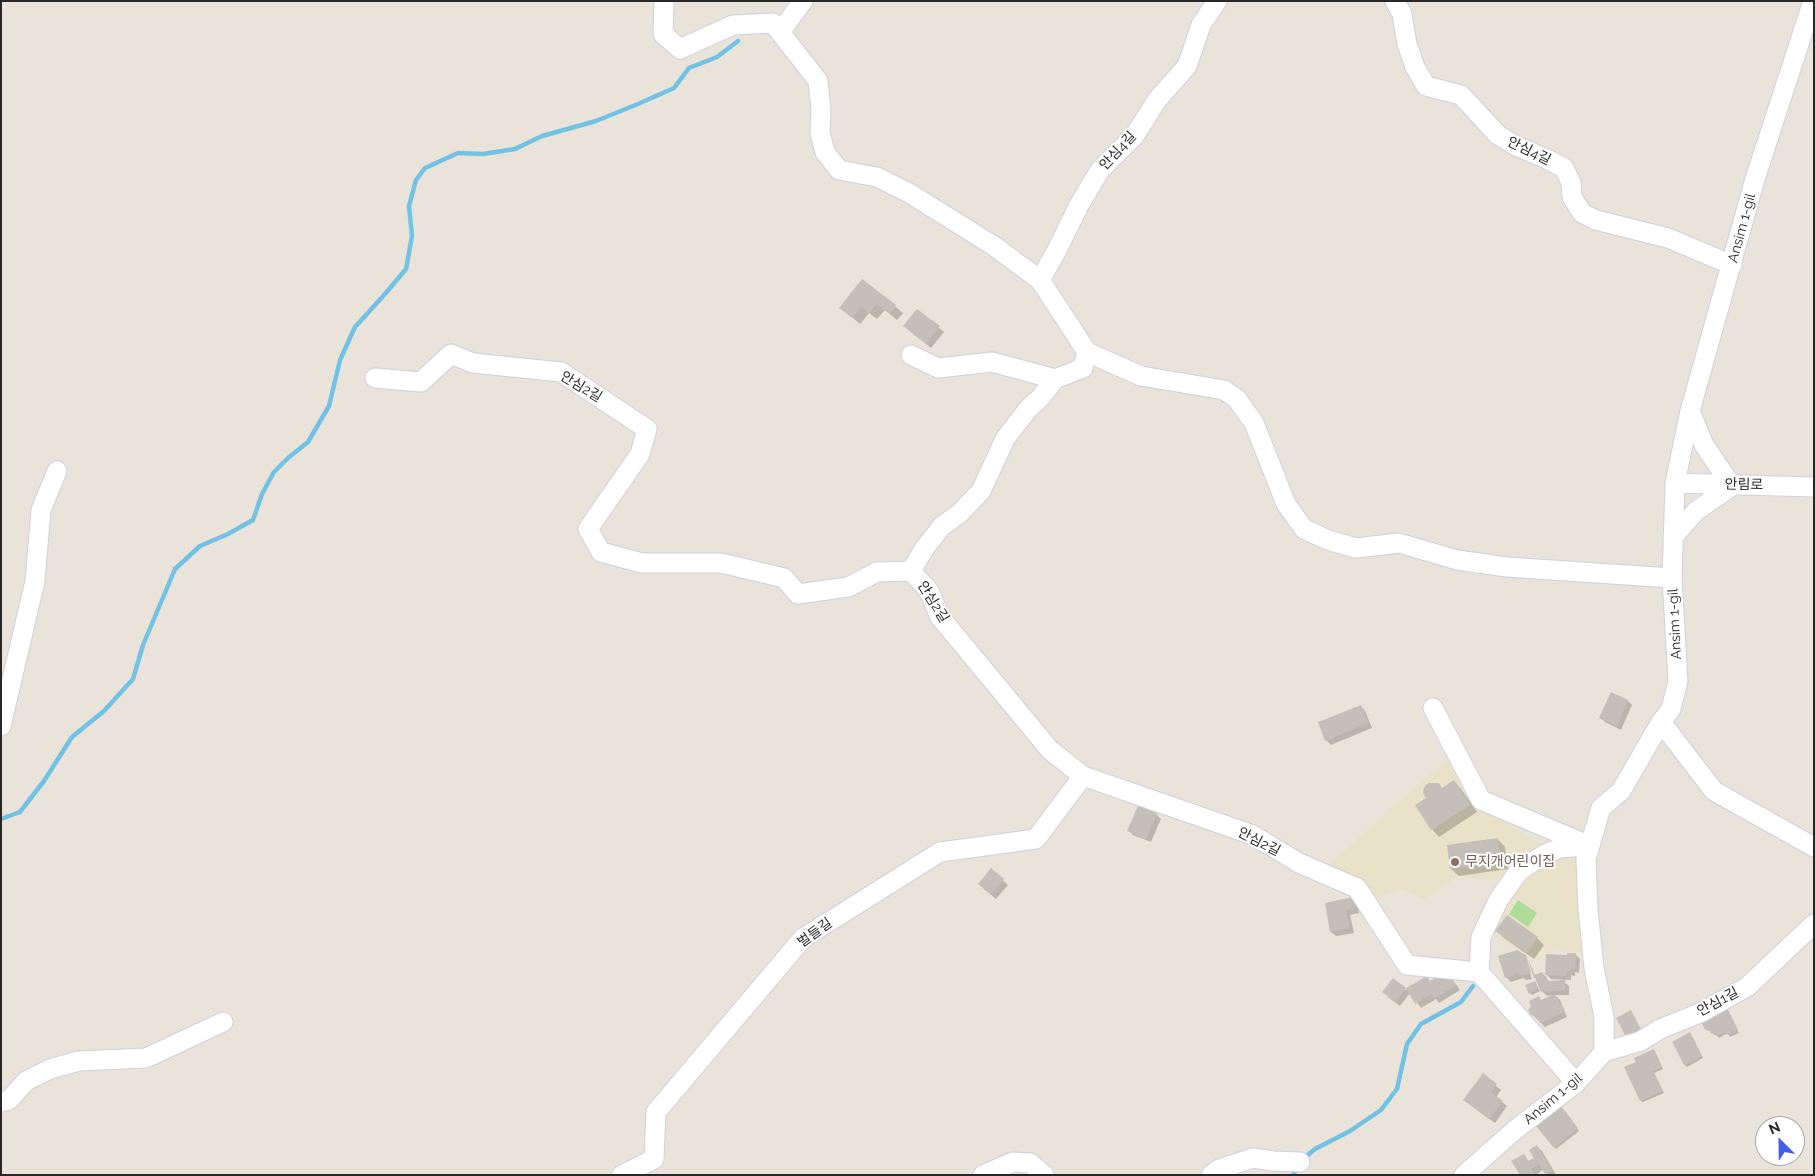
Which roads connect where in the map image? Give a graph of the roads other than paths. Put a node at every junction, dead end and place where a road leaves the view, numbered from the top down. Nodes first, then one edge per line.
1 (664, 1) edge
2 (803, 1) edge
3 (1217, 1) edge
4 (1395, 1) edge
5 (1813, 1) edge
6 (781, 31) junction
7 (1732, 265) junction
8 (1040, 280) junction
9 (1087, 352) junction
10 (911, 355) dead end
11 (375, 378) dead end
12 (1055, 378) junction
13 (1690, 410) junction
14 (57, 471) dead end
15 (1675, 483) junction
16 (1732, 486) junction
17 (1814, 487) edge
18 (1673, 536) junction
19 (911, 571) junction
20 (1672, 578) junction
21 (1433, 708) dead end
22 (1661, 722) junction
23 (1, 726) edge
24 (1083, 776) junction
25 (1590, 846) junction
26 (1814, 847) edge
27 (1814, 924) edge
28 (1479, 972) junction
29 (223, 1022) dead end
30 (1604, 1052) junction
31 (1576, 1083) junction
32 (1, 1102) edge
33 (1273, 1166) dead end
34 (1296, 1168) edge
35 (622, 1175) edge
36 (983, 1175) edge
37 (1044, 1175) edge
38 (1211, 1175) edge
39 (1464, 1175) edge

1 - 6 street
2 - 6 street
3 - 8 street, 안심4길
4 - 7 street, 안심4길
5 - 7 street, Ansim 1-gil
6 - 8 street
7 - 13 street, Ansim 1-gil
8 - 9 street
9 - 12 street
9 - 20 street
10 - 12 street
11 - 19 street, 안심2길
12 - 19 street
13 - 15 street, Ansim 1-gil
13 - 16 street
14 - 23 street
15 - 16 street, 안림로
15 - 18 street, Ansim 1-gil
16 - 17 street, 안림로
16 - 18 street
18 - 20 street, Ansim 1-gil
19 - 24 street, 안심2길
20 - 22 street, Ansim 1-gil
21 - 25 street
22 - 25 street, Ansim 1-gil
22 - 26 street
24 - 28 street, 안심2길
24 - 35 street, 벌들길
25 - 28 street
25 - 30 street, Ansim 1-gil
27 - 30 street, 안심1길
28 - 31 street
29 - 32 street
30 - 31 street, Ansim 1-gil
31 - 39 street, Ansim 1-gil
33 - 34 street
34 - 38 street
36 - 37 street

